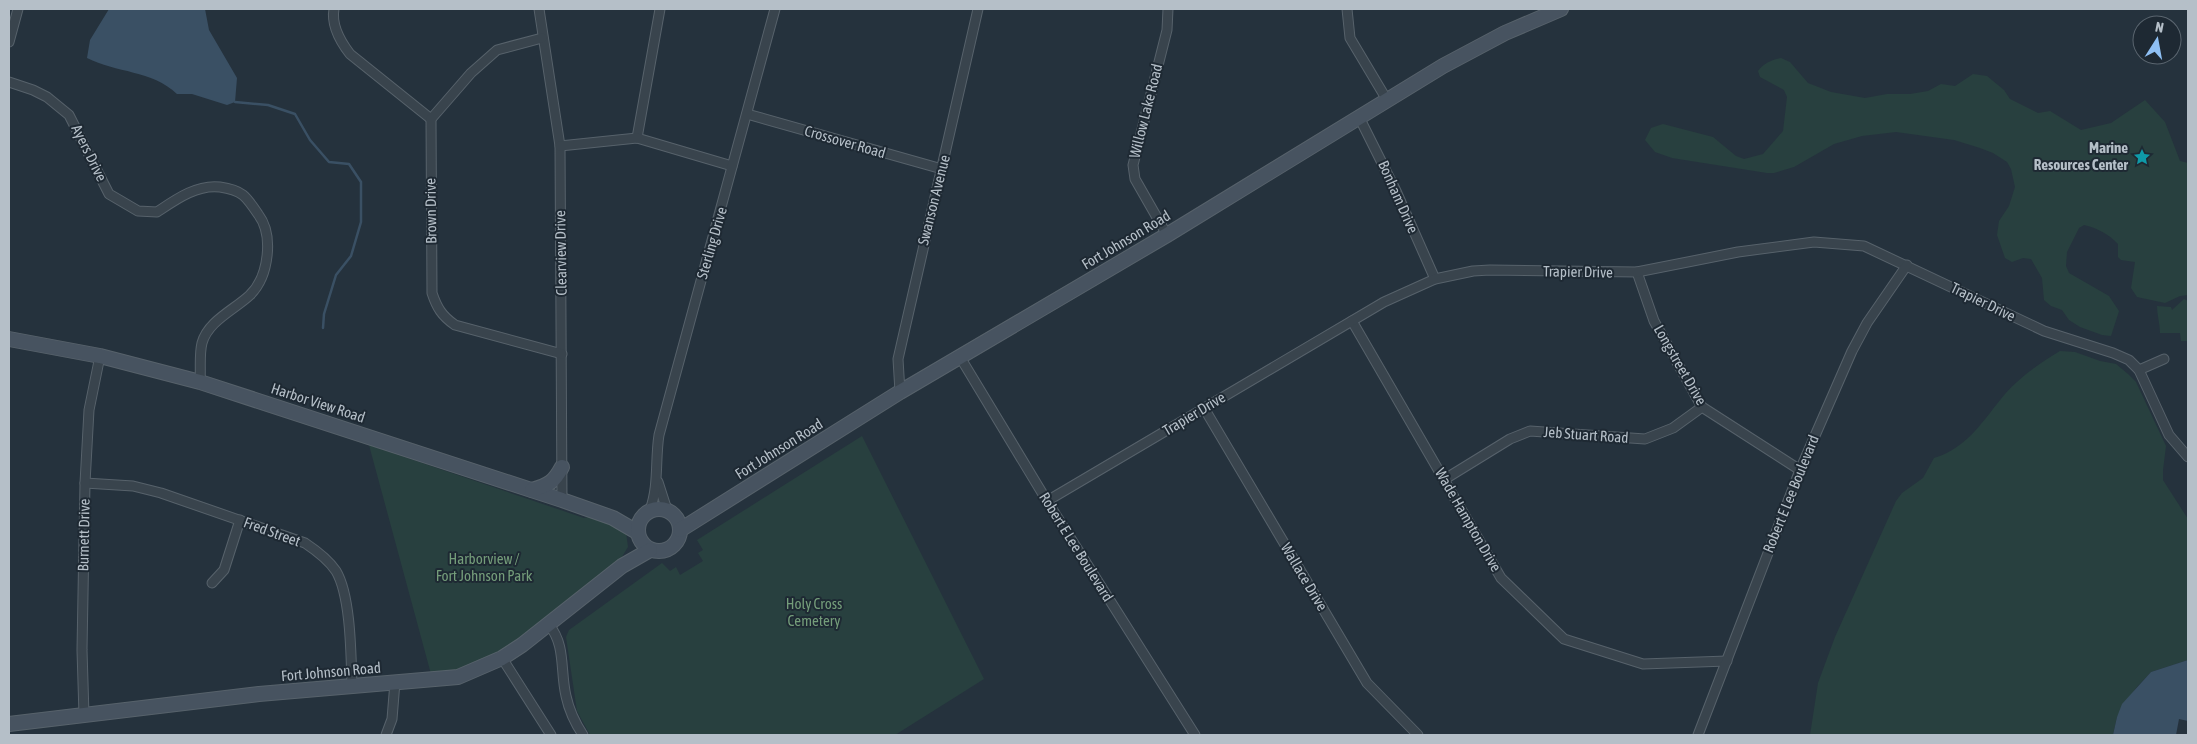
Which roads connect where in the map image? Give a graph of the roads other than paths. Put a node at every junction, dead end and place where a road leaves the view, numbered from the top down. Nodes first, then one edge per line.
1 (18, 9) edge
2 (334, 9) edge
3 (538, 9) edge
4 (660, 9) edge
5 (776, 9) edge
6 (978, 9) edge
7 (1168, 9) edge
8 (1347, 9) edge
9 (1561, 9) edge
10 (1534, 14) edge
11 (542, 38) junction
12 (9, 42) edge
13 (9, 82) edge
14 (1387, 100) junction
15 (748, 114) junction
16 (1359, 117) junction
17 (430, 120) junction
18 (637, 138) junction
19 (560, 146) junction
20 (732, 166) junction
21 (942, 169) junction
22 (1167, 235) junction
23 (1907, 264) junction
24 (1637, 272) junction
25 (1434, 279) junction
26 (1352, 321) junction
27 (9, 339) edge
28 (562, 354) junction
29 (100, 356) junction
30 (960, 357) junction
31 (2164, 359) dead end
32 (2139, 370) junction
33 (200, 382) junction
34 (900, 392) junction
35 (1702, 407) junction
36 (1204, 408) junction
37 (2188, 456) edge
38 (562, 466) junction
39 (1800, 470) junction
40 (657, 479) junction
41 (1445, 480) junction
42 (85, 482) junction
43 (532, 490) junction
44 (562, 500) junction
45 (1047, 501) junction
46 (647, 513) junction
47 (613, 518) junction
48 (674, 519) junction
49 (240, 520) junction
50 (638, 534) junction
51 (650, 550) junction
52 (622, 566) junction
53 (212, 583) dead end
54 (549, 625) junction
55 (502, 658) junction
56 (1727, 661) junction
57 (395, 682) junction
58 (352, 686) junction
59 (84, 714) junction
60 (9, 724) edge
61 (386, 735) edge
62 (551, 735) edge
63 (583, 735) edge
64 (1195, 735) edge
65 (1418, 735) edge
66 (1698, 735) edge

1 - 12 street
2 - 17 street
3 - 11 street, Clearview Drive
4 - 18 street
5 - 15 street, Sterling Drive
6 - 21 street, Swanson Avenue
7 - 22 street, Willow Lake Road
8 - 14 street
9 - 10 main road, Fort Johnson Road
10 - 14 main road, Fort Johnson Road
11 - 17 street
11 - 19 street, Clearview Drive
13 - 33 street, Ayers Drive
14 - 16 main road, Fort Johnson Road
15 - 20 street, Sterling Drive
15 - 21 street, Crossover Road
16 - 22 main road, Fort Johnson Road
16 - 25 street, Bonham Drive
17 - 28 street, Brown Drive
18 - 19 street
18 - 20 street
19 - 28 street, Clearview Drive
20 - 40 street, Sterling Drive
21 - 34 street, Swanson Avenue
22 - 30 main road, Fort Johnson Road
23 - 24 street, Trapier Drive
23 - 32 street, Trapier Drive
23 - 39 street, Robert E Lee Boulevard
24 - 25 street, Trapier Drive
24 - 35 street, Longstreet Drive
25 - 26 street, Trapier Drive
26 - 36 street, Trapier Drive
26 - 41 street, Wade Hampton Drive
27 - 29 main road, Harbor View Road
28 - 38 street, Clearview Drive
29 - 33 main road, Harbor View Road
29 - 42 street, Burnett Drive
30 - 34 main road, Fort Johnson Road
30 - 45 street, Robert E Lee Boulevard
31 - 32 street
32 - 37 street
33 - 43 main road, Harbor View Road
34 - 48 main road, Fort Johnson Road
35 - 39 street, Longstreet Drive
35 - 41 street, Jeb Stuart Road
36 - 45 street, Trapier Drive
36 - 65 street, Wallace Drive
38 - 43 main road
38 - 44 street, Clearview Drive
39 - 56 street, Robert E Lee Boulevard
40 - 46 street, Sterling Drive
40 - 48 street, Sterling Drive
41 - 56 street, Wade Hampton Drive
42 - 49 street, Fred Street
42 - 59 street, Burnett Drive
43 - 44 main road, Harbor View Road
44 - 47 main road, Harbor View Road
45 - 64 street, Robert E Lee Boulevard
46 - 47 main road, Harbor View Road
46 - 48 main road
46 - 50 main road
47 - 50 main road, Harbor View Road
48 - 51 main road
49 - 53 street
49 - 58 street, Fred Street
50 - 51 main road
50 - 52 main road, Fort Johnson Road
51 - 52 main road, Fort Johnson Road
52 - 54 main road, Fort Johnson Road
54 - 55 main road, Fort Johnson Road
54 - 63 street
55 - 57 main road, Fort Johnson Road
55 - 62 street
56 - 66 street, Robert E Lee Boulevard
57 - 58 main road, Fort Johnson Road
57 - 61 street
58 - 59 main road, Fort Johnson Road
59 - 60 main road, Fort Johnson Road

